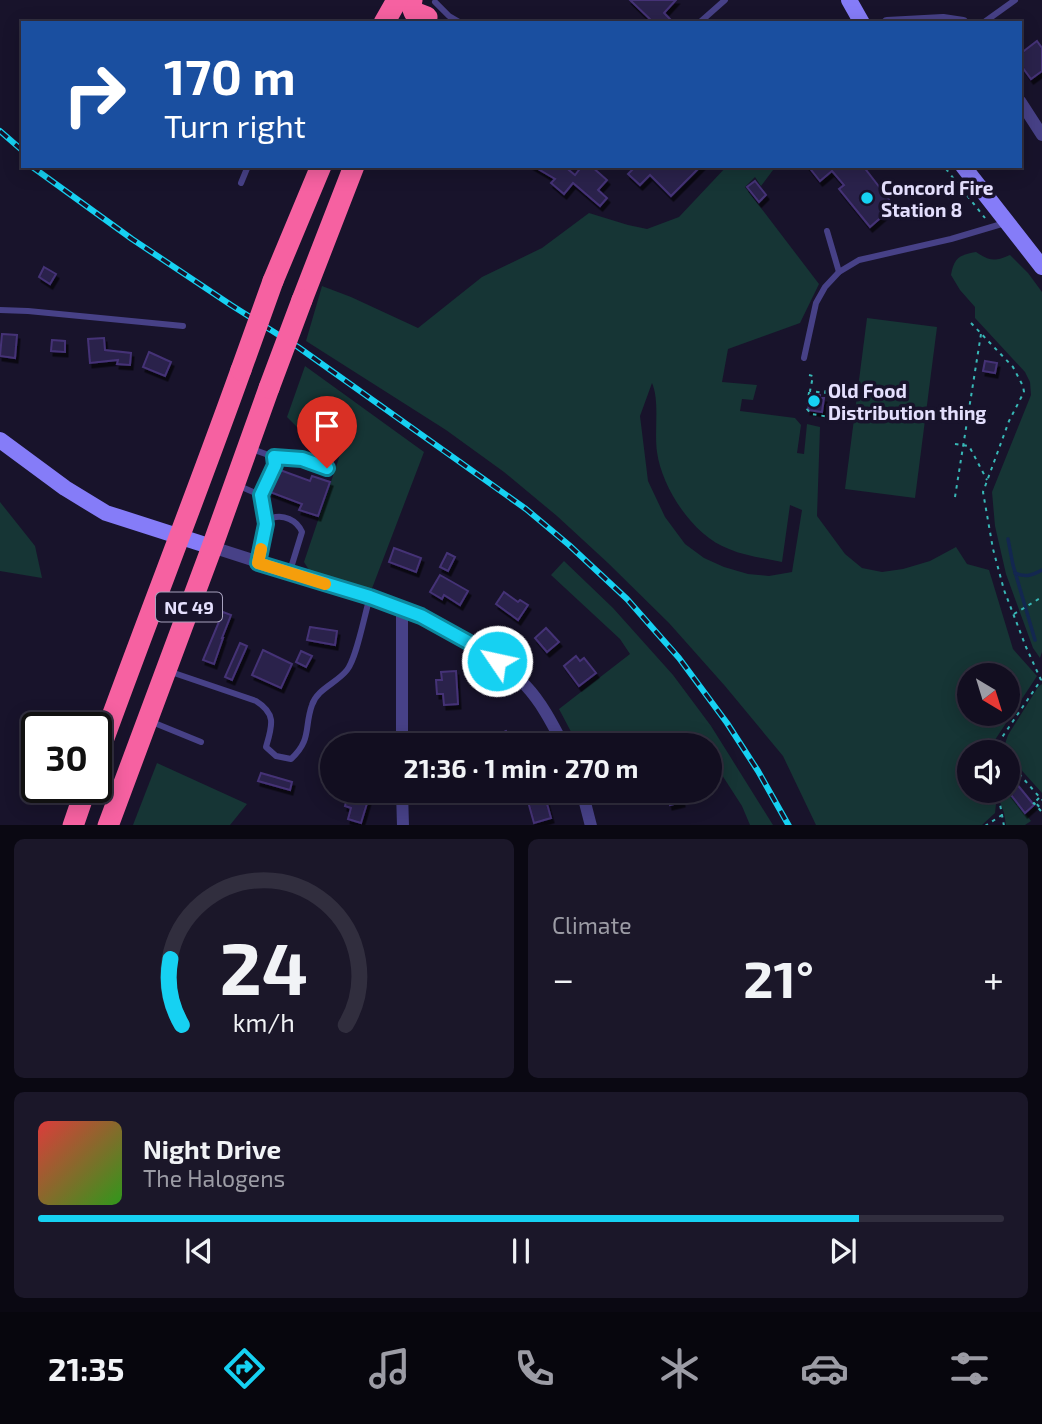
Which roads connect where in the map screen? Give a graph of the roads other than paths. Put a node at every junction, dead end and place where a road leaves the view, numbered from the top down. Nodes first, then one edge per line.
1 (397, 0) edge
2 (412, 0) edge
3 (724, 0) edge
4 (849, 0) edge
5 (1015, 0) edge
6 (430, 10) edge
7 (385, 21) edge
8 (458, 21) edge
9 (701, 21) edge
10 (861, 21) edge
11 (924, 21) edge
12 (950, 21) edge
13 (987, 21) edge
14 (1022, 105) edge
15 (1042, 135) edge
16 (247, 168) edge
17 (320, 168) edge
18 (353, 168) edge
19 (965, 168) edge
20 (241, 183) dead end
21 (1007, 223) junction
22 (827, 231) dead end
23 (1042, 267) edge
24 (839, 272) junction
25 (0, 310) edge
26 (183, 326) dead end
27 (804, 358) dead end
28 (0, 440) edge
29 (247, 447) junction
30 (274, 457) junction
31 (327, 468) dead end
32 (234, 484) junction
33 (261, 495) junction
34 (266, 524) junction
35 (180, 537) junction
36 (212, 547) junction
37 (258, 563) junction
38 (289, 573) junction
39 (370, 597) junction
40 (402, 608) junction
41 (166, 670) junction
42 (112, 716) edge
43 (147, 720) junction
44 (402, 733) edge
45 (557, 733) edge
46 (201, 742) dead end
47 (81, 803) edge
48 (402, 803) edge
49 (585, 803) edge
50 (73, 825) edge
51 (108, 825) edge
52 (402, 825) edge
53 (591, 825) edge

1 - 7 highway
2 - 6 highway
3 - 9 lane
4 - 10 street
5 - 13 lane
6 - 8 lane
11 - 12 street
14 - 15 street
16 - 20 lane
17 - 35 highway, NC 49, bridge
18 - 29 highway, NC 49 / NC 49, bridge
19 - 21 street
21 - 23 street
21 - 24 lane
22 - 24 lane
24 - 27 lane
25 - 26 lane
28 - 35 street
29 - 30 lane
29 - 32 highway, NC 49 / NC 49
30 - 31 lane
30 - 33 lane
32 - 33 lane
32 - 36 highway, NC 49 / NC 49
33 - 34 lane
34 - 37 lane
34 - 38 lane
35 - 36 street
35 - 42 highway, NC 49
36 - 37 street
36 - 41 highway, NC 49 / NC 49
37 - 38 street
38 - 39 street
39 - 40 street
39 - 41 lane
40 - 44 street
40 - 45 street
41 - 43 highway, NC 49 / NC 49
43 - 46 lane
43 - 51 highway, NC 49 / NC 49
47 - 50 highway
48 - 52 street
49 - 53 street

